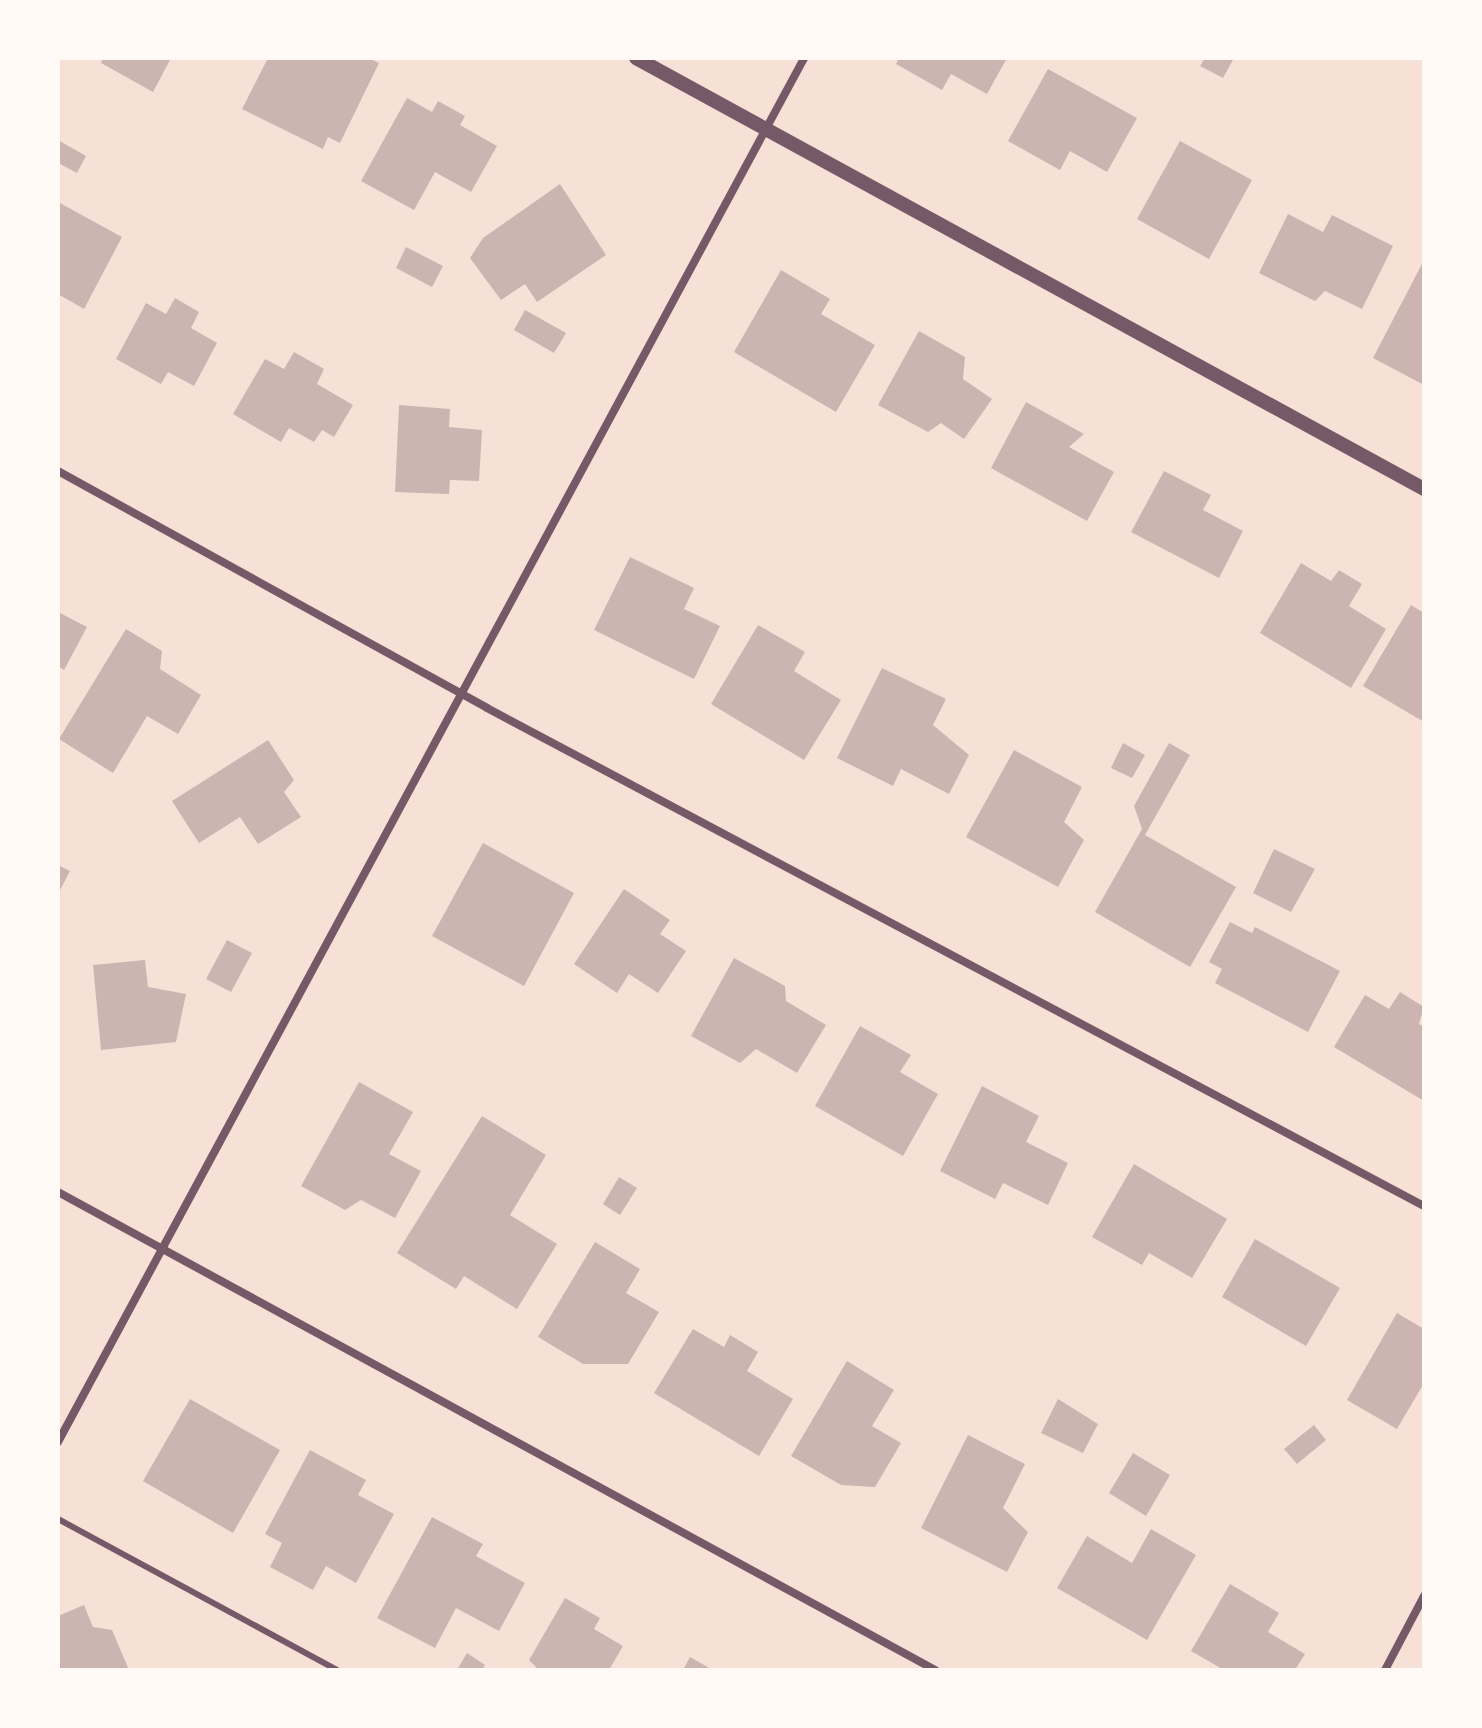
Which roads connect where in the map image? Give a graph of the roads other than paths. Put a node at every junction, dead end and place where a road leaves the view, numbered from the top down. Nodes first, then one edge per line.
1 (636, 58) edge
2 (804, 58) edge
3 (766, 128) junction
4 (58, 471) edge
5 (1424, 489) edge
6 (463, 695) junction
7 (58, 1192) edge
8 (1424, 1206) edge
9 (163, 1249) junction
10 (58, 1442) edge
11 (58, 1519) edge
12 (1424, 1596) edge
13 (1421, 1611) edge
14 (337, 1670) edge
15 (935, 1670) edge
16 (1385, 1670) edge

1 - 3 street
2 - 3 street
3 - 5 street
3 - 6 street
4 - 6 street
6 - 8 street
6 - 9 street
7 - 9 street
9 - 10 street
9 - 15 street
11 - 14 lane
12 - 13 street
13 - 16 street

